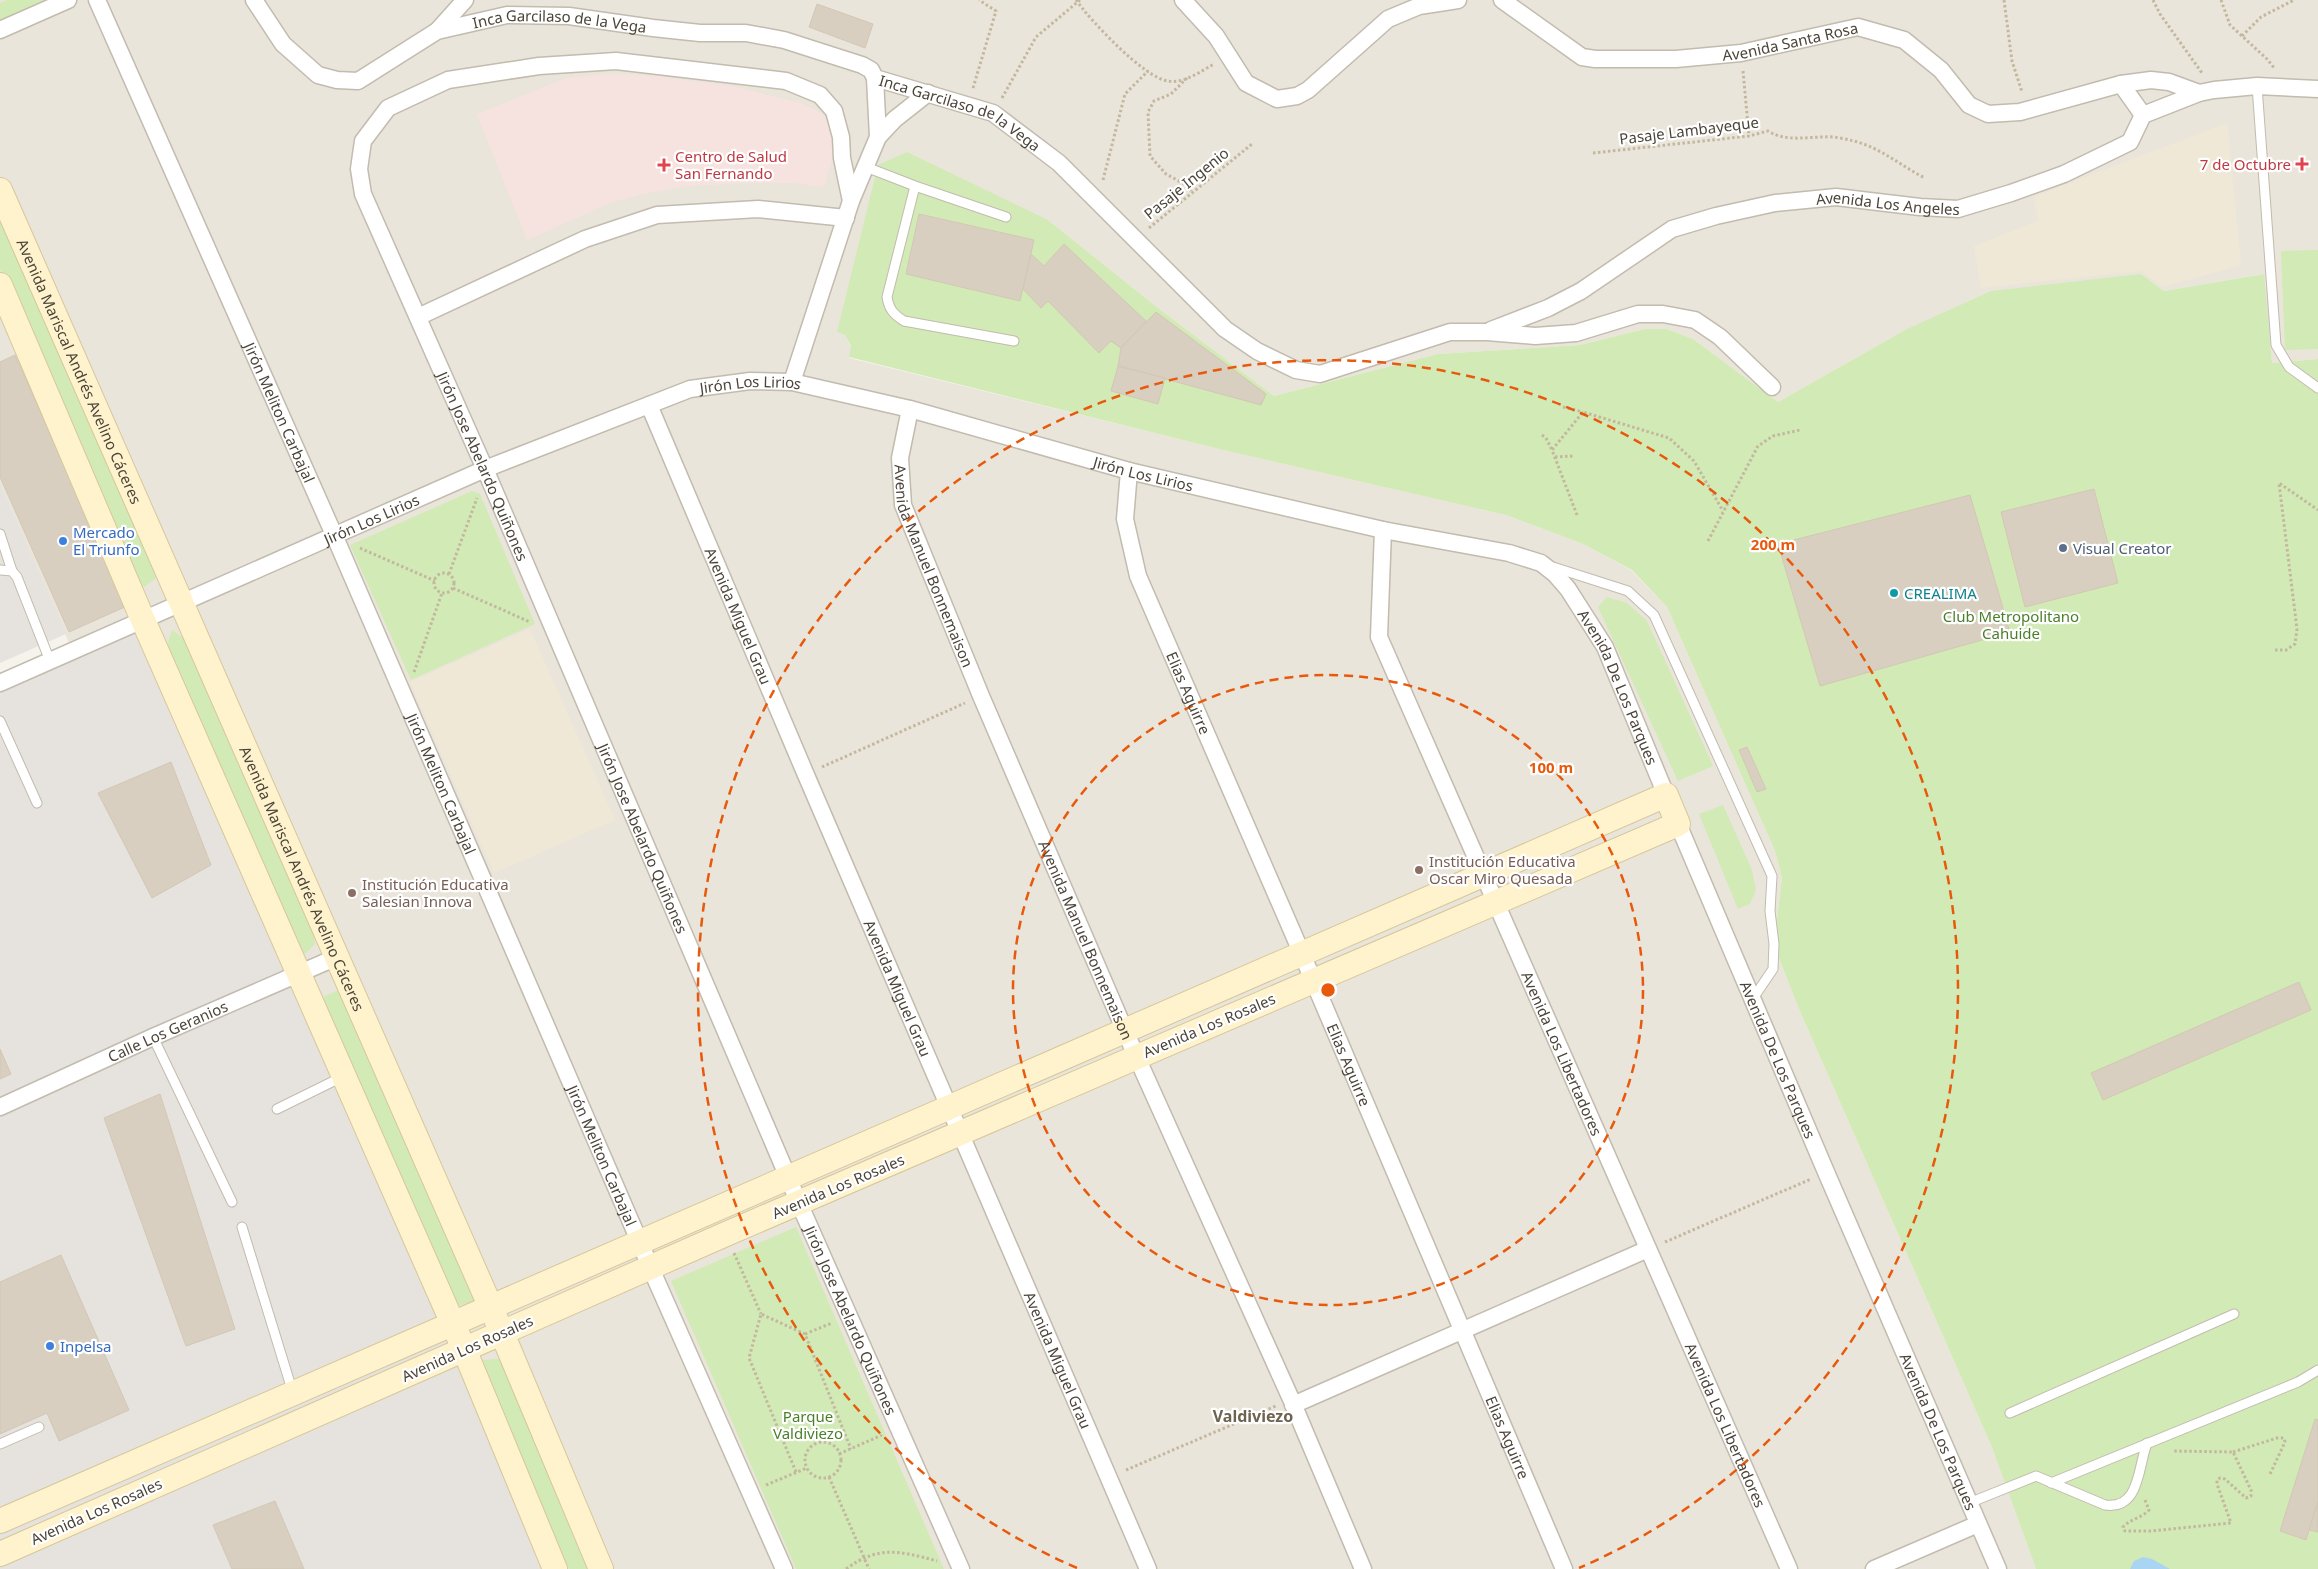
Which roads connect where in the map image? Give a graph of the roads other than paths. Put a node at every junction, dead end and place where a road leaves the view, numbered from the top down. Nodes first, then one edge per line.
1 (68, 0) edge
2 (97, 0) edge
3 (254, 0) edge
4 (465, 0) edge
5 (1183, 0) edge
6 (1458, 0) edge
7 (1502, 0) edge
8 (0, 30) edge
9 (437, 31) junction
10 (875, 78) junction
11 (2121, 84) junction
12 (2257, 86) junction
13 (2318, 89) edge
14 (2206, 92) junction
15 (928, 93) junction
16 (2143, 115) junction
17 (878, 137) junction
18 (866, 167) junction
19 (914, 186) junction
20 (0, 190) edge
21 (851, 201) junction
22 (1006, 217) dead end
23 (846, 218) junction
24 (0, 285) edge
25 (418, 317) junction
26 (1487, 332) junction
27 (1014, 341) dead end
28 (792, 382) junction
29 (1772, 387) dead end
30 (2318, 388) edge
31 (649, 404) junction
32 (910, 409) junction
33 (1129, 470) junction
34 (487, 475) junction
35 (1383, 530) junction
36 (0, 534) edge
37 (335, 537) junction
38 (1541, 563) junction
39 (0, 570) edge
40 (12, 572) junction
41 (181, 603) junction
42 (143, 620) junction
43 (50, 661) junction
44 (0, 683) edge
45 (0, 721) edge
46 (1666, 795) junction
47 (37, 803) dead end
48 (1678, 824) junction
49 (1485, 874) junction
50 (1497, 901) junction
51 (1302, 954) junction
52 (337, 957) junction
53 (299, 973) junction
54 (1313, 980) junction
55 (1752, 1000) junction
56 (1125, 1031) junction
57 (152, 1037) junction
58 (1136, 1057) junction
59 (344, 1076) junction
60 (0, 1107) edge
61 (950, 1108) junction
62 (277, 1109) dead end
63 (960, 1133) junction
64 (788, 1178) junction
65 (232, 1202) dead end
66 (799, 1203) junction
67 (242, 1227) dead end
68 (640, 1242) junction
69 (1648, 1249) junction
70 (651, 1267) junction
71 (491, 1308) junction
72 (2234, 1314) dead end
73 (453, 1324) junction
74 (1463, 1331) junction
75 (502, 1333) junction
76 (464, 1349) junction
77 (2318, 1370) edge
78 (293, 1394) junction
79 (1292, 1402) junction
80 (2010, 1413) dead end
81 (39, 1427) dead end
82 (0, 1444) edge
83 (2146, 1448) junction
84 (2051, 1483) junction
85 (1969, 1503) junction
86 (0, 1521) edge
87 (1978, 1524) junction
88 (0, 1554) edge
89 (555, 1569) edge
90 (601, 1569) edge
91 (784, 1569) edge
92 (961, 1569) edge
93 (1148, 1569) edge
94 (1363, 1569) edge
95 (1564, 1569) edge
96 (1789, 1569) edge
97 (1874, 1569) edge
98 (1998, 1569) edge

1 - 8 street
2 - 37 street, Jirón Meliton Carbajal
3 - 9 street, Inca Garcilaso de la Vega
4 - 9 street
5 - 6 street
7 - 11 street, Avenida Santa Rosa
9 - 10 street, Inca Garcilaso de la Vega
10 - 15 street, Inca Garcilaso de la Vega
10 - 17 street
11 - 14 street, Avenida Santa Rosa
11 - 16 street
12 - 13 street
12 - 14 street
12 - 30 lane
14 - 16 street
15 - 17 street
15 - 26 street, Inca Garcilaso de la Vega
16 - 26 street, Avenida Los Angeles
17 - 18 street
18 - 19 lane
18 - 21 street
19 - 22 lane
19 - 27 lane
20 - 41 street, Avenida Mariscal Andrés Avelino Cáceres
21 - 23 street
21 - 25 street, Jirón Jose Abelardo Quiñones
23 - 25 street
23 - 28 street
24 - 42 street
25 - 34 street, Jirón Jose Abelardo Quiñones
26 - 29 street, Inca Garcilaso de la Vega
28 - 31 street, Jirón Los Lirios
28 - 32 street, Jirón Los Lirios
31 - 34 street, Jirón Los Lirios
31 - 61 street, Avenida Miguel Grau
32 - 33 street, Jirón Los Lirios
32 - 56 street, Avenida Manuel Bonnemaison
33 - 35 street, Jirón Los Lirios
33 - 51 street, Elias Aguirre
34 - 37 street, Jirón Los Lirios
34 - 64 street, Jirón Jose Abelardo Quiñones
35 - 38 street, Jirón Los Lirios
35 - 49 street, Avenida Los Libertadores
36 - 40 lane
37 - 41 street, Jirón Los Lirios
37 - 68 street, Jirón Meliton Carbajal
38 - 46 street, Avenida De Los Parques
38 - 55 lane
39 - 40 lane
40 - 43 lane
41 - 42 street, Jirón Los Lirios
41 - 52 street, Avenida Mariscal Andrés Avelino Cáceres
42 - 43 street, Jirón Los Lirios
42 - 53 street
43 - 44 street, Jirón Los Lirios
45 - 47 lane
46 - 48 street, Avenida De Los Parques
46 - 49 street, Avenida Los Rosales
48 - 50 street, Avenida Los Rosales
48 - 55 street, Avenida De Los Parques
49 - 50 street, Avenida Los Libertadores
49 - 51 street, Avenida Los Rosales
50 - 54 street, Avenida Los Rosales
50 - 69 street, Avenida Los Libertadores
51 - 54 street, Elias Aguirre
51 - 56 street, Avenida Los Rosales
52 - 53 street, Calle Los Geranios
52 - 71 street, Avenida Mariscal Andrés Avelino Cáceres
53 - 57 street, Calle Los Geranios
53 - 59 street
54 - 58 street, Avenida Los Rosales
54 - 74 street, Elias Aguirre
55 - 85 street, Avenida De Los Parques
56 - 58 street, Avenida Manuel Bonnemaison
56 - 61 street, Avenida Los Rosales
57 - 60 street, Calle Los Geranios
57 - 65 lane
58 - 63 street, Avenida Los Rosales
58 - 79 street, Avenida Manuel Bonnemaison
59 - 62 lane
59 - 73 street
61 - 63 street, Avenida Miguel Grau
61 - 64 street, Avenida Los Rosales
63 - 66 street, Avenida Los Rosales
63 - 93 street, Avenida Miguel Grau
64 - 66 street, Jirón Jose Abelardo Quiñones
64 - 68 street, Avenida Los Rosales
66 - 70 street, Avenida Los Rosales
66 - 92 street, Jirón Jose Abelardo Quiñones
67 - 78 lane
68 - 70 street, Jirón Meliton Carbajal
68 - 71 street, Avenida Los Rosales
69 - 74 street
69 - 96 street, Avenida Los Libertadores
70 - 75 street, Avenida Los Rosales
70 - 91 street, Jirón Meliton Carbajal
71 - 73 street, Avenida Los Rosales
71 - 75 street, Avenida Mariscal Andrés Avelino Cáceres
72 - 80 lane
73 - 76 street
73 - 78 street, Avenida Los Rosales
74 - 79 street
74 - 95 street, Elias Aguirre
75 - 76 street, Avenida Los Rosales
75 - 90 street, Avenida Mariscal Andrés Avelino Cáceres
76 - 88 street, Avenida Los Rosales
76 - 89 street
77 - 83 lane
78 - 86 street, Avenida Los Rosales
79 - 94 street, Avenida Manuel Bonnemaison
81 - 82 lane
83 - 84 lane
83 - 84 lane
84 - 85 lane
85 - 87 street, Avenida De Los Parques
87 - 97 street
87 - 98 street, Avenida De Los Parques

